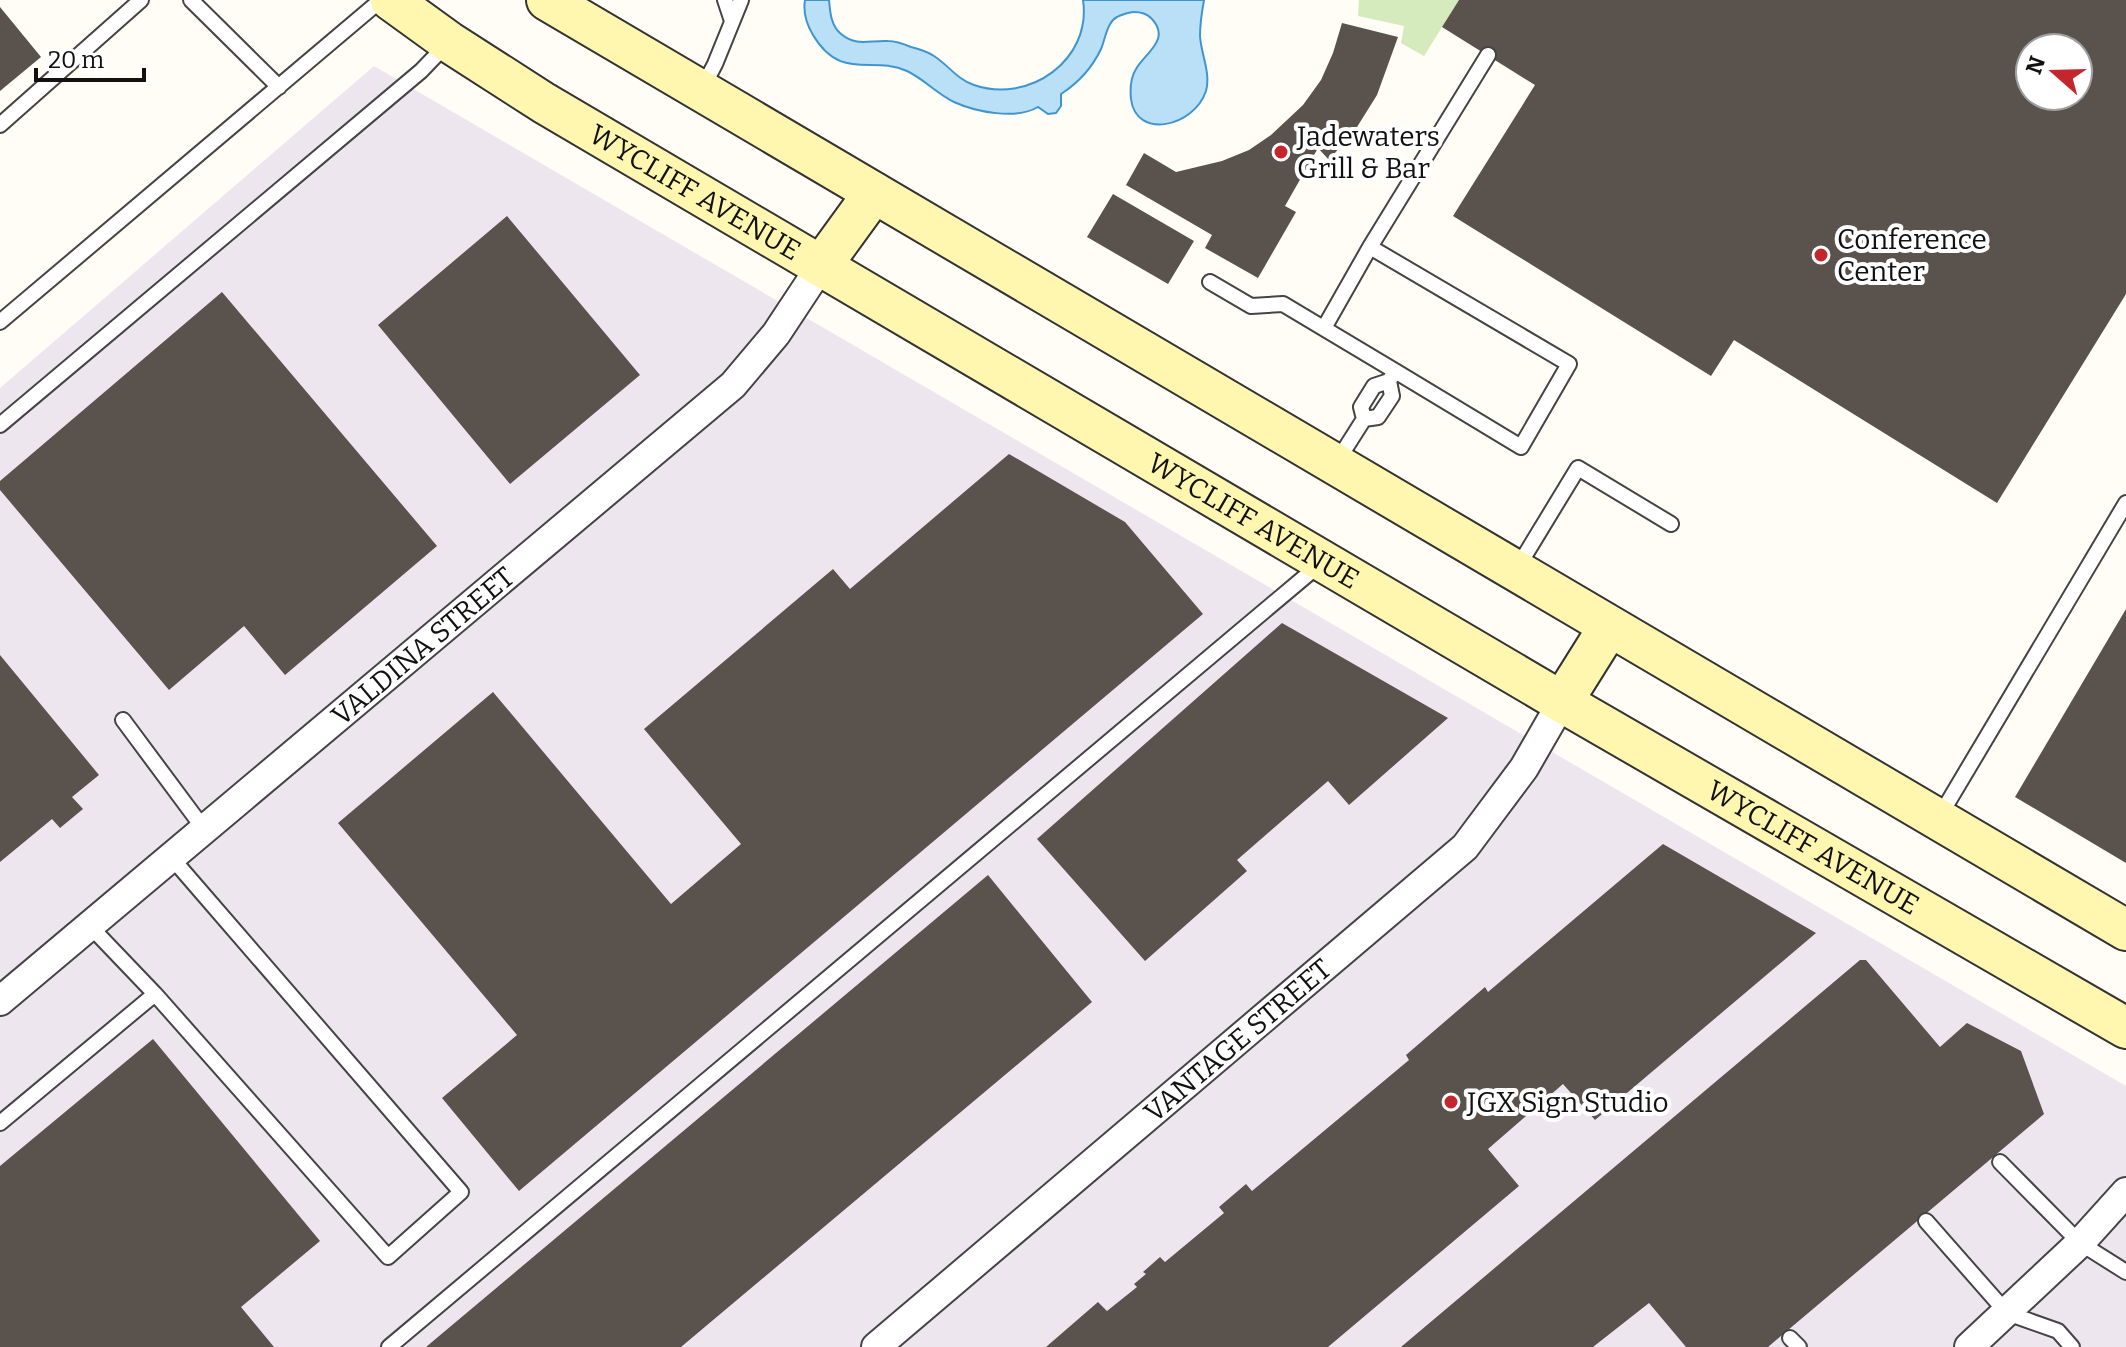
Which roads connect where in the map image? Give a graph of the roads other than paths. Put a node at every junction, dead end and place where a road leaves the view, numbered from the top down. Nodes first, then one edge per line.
1 (141, 0) edge
2 (191, 0) edge
3 (381, 0) edge
4 (391, 0) edge
5 (547, 0) edge
6 (725, 0) edge
7 (741, 0) edge
8 (732, 21) junction
9 (449, 42) junction
10 (1488, 55) dead end
11 (279, 87) junction
12 (700, 91) junction
13 (0, 125) edge
14 (874, 193) junction
15 (1370, 247) junction
16 (821, 266) junction
17 (1210, 282) dead end
18 (0, 322) edge
19 (1324, 328) junction
20 (1392, 376) junction
21 (0, 425) edge
22 (1335, 465) junction
23 (2126, 503) edge
24 (1671, 524) dead end
25 (1323, 562) junction
26 (1515, 572) junction
27 (1609, 627) junction
28 (1562, 702) junction
29 (123, 720) dead end
30 (1938, 819) junction
31 (204, 829) junction
32 (171, 857) junction
33 (89, 925) junction
34 (2126, 930) edge
35 (155, 994) junction
36 (0, 1001) edge
37 (2126, 1028) edge
38 (0, 1123) edge
39 (2000, 1162) dead end
40 (2126, 1192) edge
41 (1926, 1221) dead end
42 (2080, 1243) junction
43 (2126, 1272) edge
44 (2007, 1313) junction
45 (389, 1347) edge
46 (876, 1347) edge
47 (1969, 1347) edge
48 (2072, 1347) edge

1 - 13 lane
2 - 11 lane
3 - 11 lane
4 - 9 main road, WYCLIFF AVENUE
5 - 12 main road
6 - 8 lane
7 - 8 lane
8 - 12 lane
9 - 16 main road, WYCLIFF AVENUE
9 - 21 lane
10 - 15 lane
11 - 18 lane
12 - 14 main road
14 - 16 main road
14 - 22 main road
15 - 19 lane
15 - 20 lane
16 - 25 main road, WYCLIFF AVENUE
16 - 31 street, VALDINA STREET
17 - 19 lane
19 - 20 lane
20 - 22 lane
22 - 26 main road
23 - 30 lane
24 - 26 lane
25 - 28 main road, WYCLIFF AVENUE
25 - 45 lane
26 - 27 main road
27 - 28 main road
27 - 30 main road
28 - 37 main road, WYCLIFF AVENUE
28 - 46 street, VANTAGE STREET
29 - 31 lane
30 - 34 main road
31 - 32 street, VALDINA STREET
32 - 33 street, VALDINA STREET
32 - 35 lane
33 - 35 lane
33 - 36 street, VALDINA STREET
35 - 38 lane
39 - 42 lane
40 - 42 street
41 - 44 lane
42 - 43 lane
42 - 44 street
44 - 47 street
44 - 48 lane

